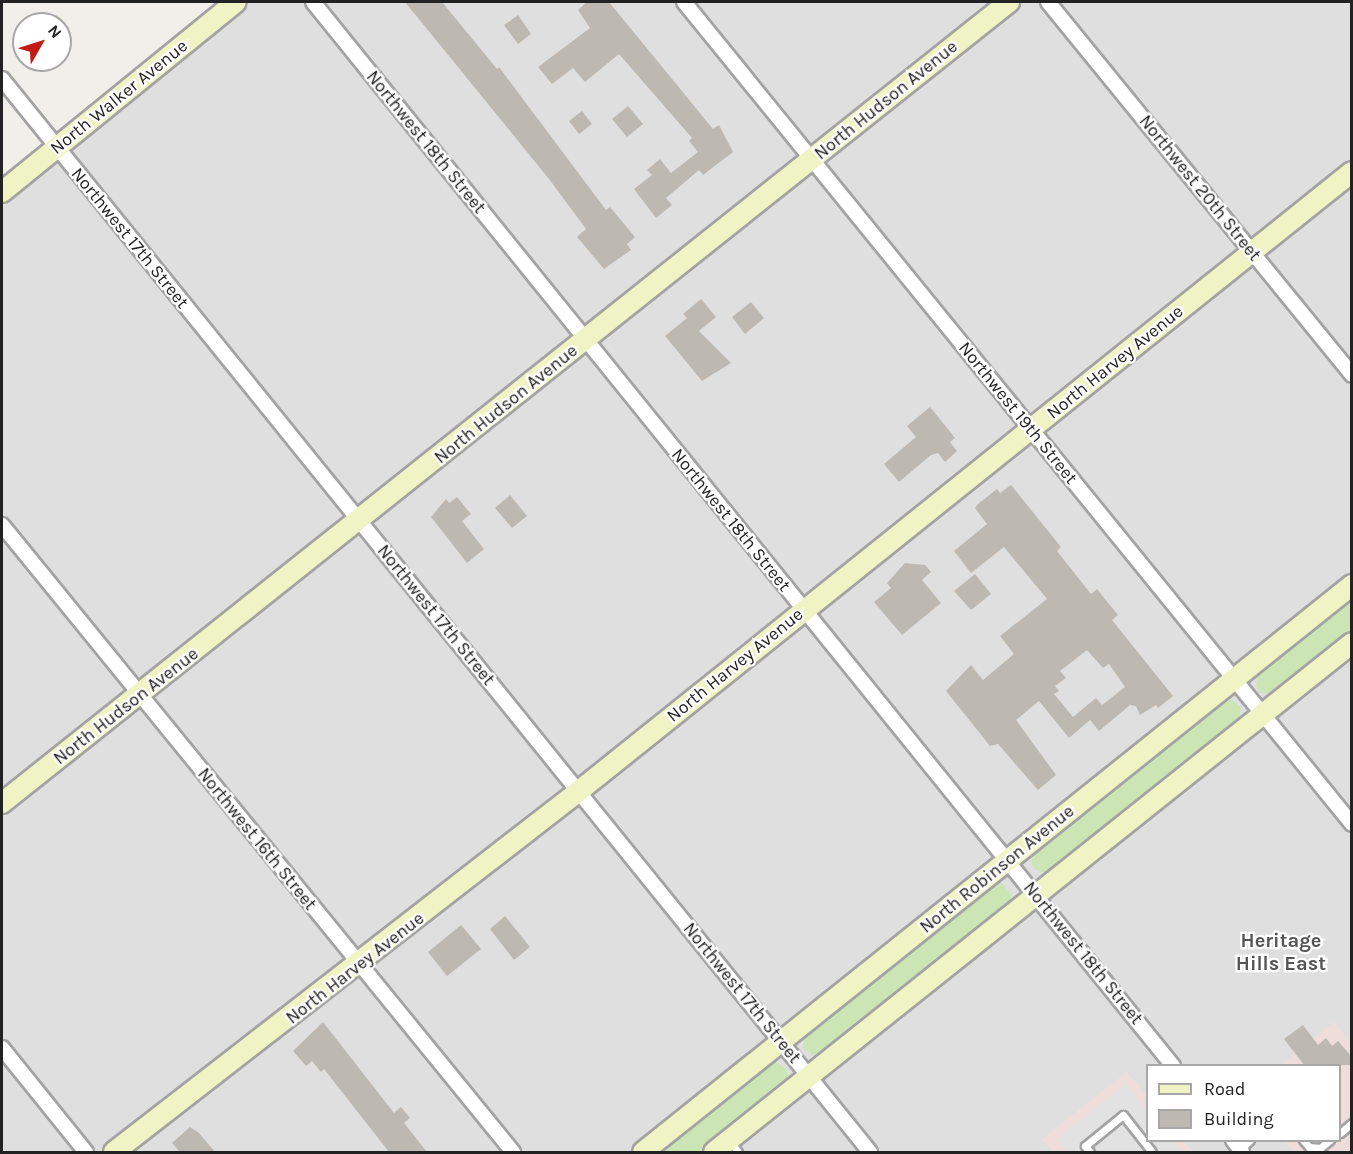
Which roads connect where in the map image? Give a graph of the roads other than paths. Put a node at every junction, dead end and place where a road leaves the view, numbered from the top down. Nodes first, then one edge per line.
1 (236, 2) edge
2 (313, 2) edge
3 (684, 2) edge
4 (1009, 2) edge
5 (1048, 2) edge
6 (2, 79) edge
7 (57, 147) junction
8 (812, 159) junction
9 (1352, 172) edge
10 (2, 192) edge
11 (1252, 252) junction
12 (586, 340) junction
13 (1352, 375) edge
14 (1031, 429) junction
15 (360, 521) junction
16 (2, 525) edge
17 (1352, 585) edge
18 (804, 610) junction
19 (1352, 643) edge
20 (1234, 679) junction
21 (141, 696) junction
22 (1263, 714) junction
23 (579, 791) junction
24 (2, 803) edge
25 (1352, 824) edge
26 (1008, 860) junction
27 (1036, 895) junction
28 (360, 964) junction
29 (781, 1041) junction
30 (2, 1048) edge
31 (1172, 1064) edge
32 (809, 1077) junction
33 (1305, 1142) edge
34 (1328, 1142) edge
35 (727, 1148) edge
36 (86, 1152) edge
37 (114, 1152) edge
38 (513, 1152) edge
39 (643, 1152) edge
40 (870, 1152) edge
41 (1090, 1152) edge
42 (1152, 1152) edge

1 - 7 street, North Walker Avenue
2 - 12 street, Northwest 18th Street
3 - 8 street, Northwest 19th Street
4 - 8 street, North Hudson Avenue
5 - 11 street, Northwest 20th Street
6 - 7 street, Northwest 17th Street
7 - 10 street, North Walker Avenue
7 - 15 street, Northwest 17th Street
8 - 12 street, North Hudson Avenue
8 - 14 street, Northwest 19th Street
9 - 11 street, North Harvey Avenue
11 - 13 street, Northwest 20th Street
11 - 14 street, North Harvey Avenue
12 - 15 street, North Hudson Avenue
12 - 18 street, Northwest 18th Street
14 - 18 street, North Harvey Avenue
14 - 20 street, Northwest 19th Street
15 - 21 street, North Hudson Avenue
15 - 23 street, Northwest 17th Street
16 - 21 street, Northwest 16th Street
17 - 20 street, North Robinson Avenue
18 - 23 street, North Harvey Avenue
18 - 26 street, Northwest 18th Street
19 - 22 street
20 - 22 street, Northwest 19th Street
20 - 26 street, North Robinson Avenue
21 - 24 street, North Hudson Avenue
21 - 28 street, Northwest 16th Street
22 - 25 street, Northwest 19th Street
22 - 27 street
23 - 28 street, North Harvey Avenue
23 - 29 street, Northwest 17th Street
26 - 27 street, Northwest 18th Street
26 - 29 street, North Robinson Avenue
27 - 31 street, Northwest 18th Street
27 - 32 street
28 - 37 street, North Harvey Avenue
28 - 38 street, Northwest 16th Street
29 - 32 street, Northwest 17th Street
29 - 39 street, North Robinson Avenue
30 - 36 street
32 - 35 street
32 - 40 street, Northwest 17th Street
33 - 34 lane
41 - 42 lane

